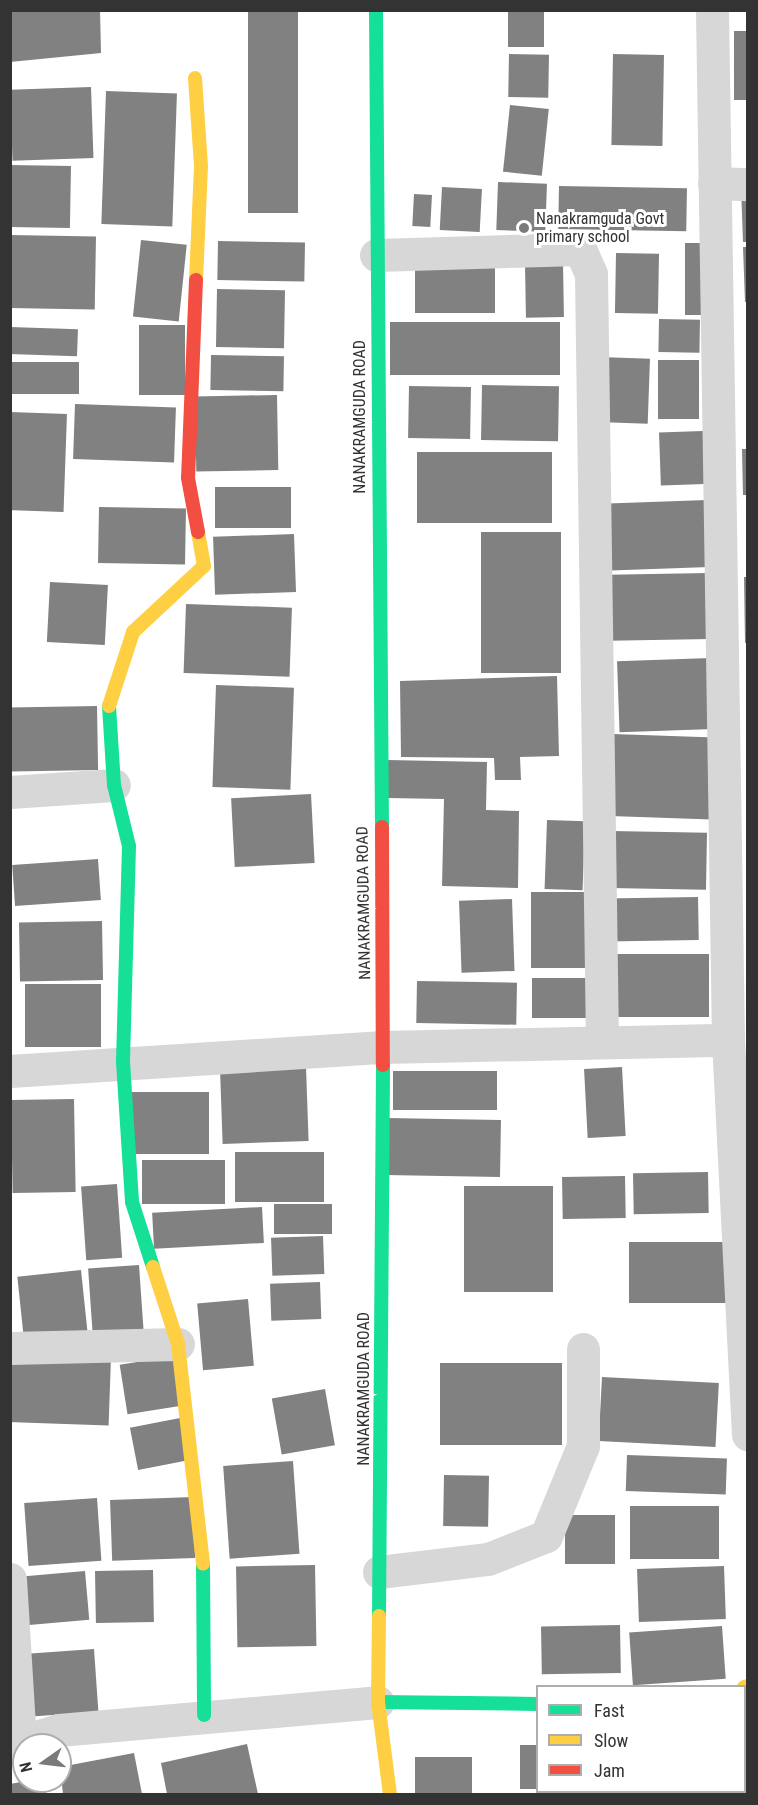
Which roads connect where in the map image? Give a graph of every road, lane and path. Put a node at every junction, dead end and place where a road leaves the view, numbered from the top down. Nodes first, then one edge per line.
1 (376, 10) edge
2 (712, 10) edge
3 (195, 78) dead end
4 (714, 183) junction
5 (747, 184) edge
6 (376, 255) junction
7 (114, 785) junction
8 (10, 792) edge
9 (728, 1040) junction
10 (602, 1042) junction
11 (383, 1047) junction
12 (123, 1062) junction
13 (10, 1071) edge
14 (178, 1344) junction
15 (10, 1348) edge
16 (583, 1349) dead end
17 (747, 1434) edge
18 (379, 1572) junction
19 (10, 1579) edge
20 (378, 1702) junction
21 (536, 1704) edge
22 (204, 1715) junction
23 (15, 1733) edge
24 (50, 1733) edge
25 (390, 1794) edge

1 - 6 street, NANAKRAMGUDA ROAD
2 - 4 street
3 - 7 street
4 - 5 street
4 - 9 street
6 - 10 street
6 - 11 street, NANAKRAMGUDA ROAD
7 - 8 street
7 - 12 street
9 - 10 street
9 - 17 street
10 - 11 street
11 - 12 street
11 - 18 street, NANAKRAMGUDA ROAD
12 - 13 street
12 - 14 street
14 - 15 street
14 - 22 street
16 - 18 street
18 - 20 street, NANAKRAMGUDA ROAD
19 - 23 street
20 - 21 street
20 - 22 street
20 - 25 street, NANAKRAMGUDA ROAD
22 - 24 street

